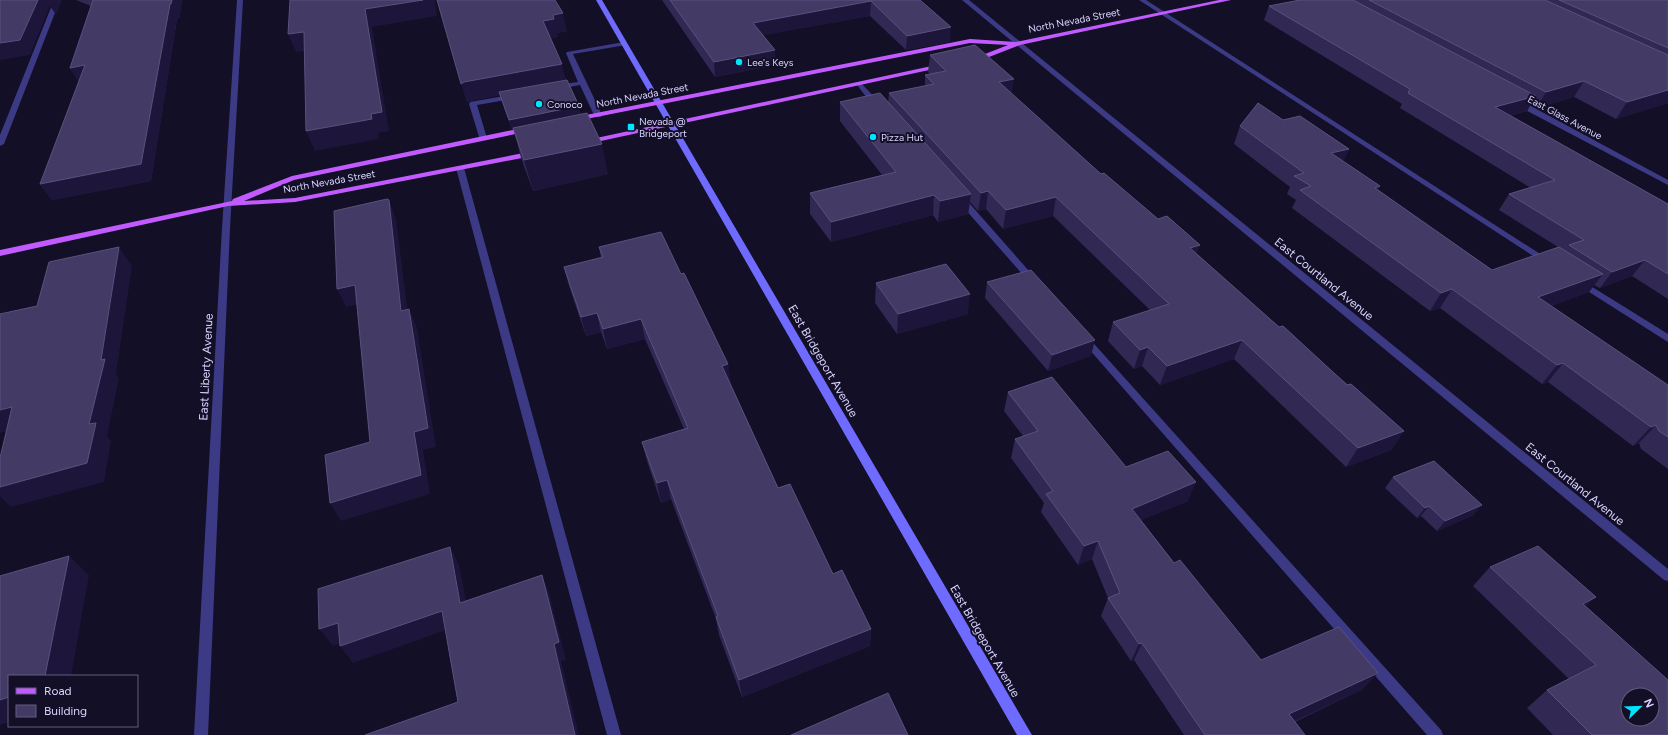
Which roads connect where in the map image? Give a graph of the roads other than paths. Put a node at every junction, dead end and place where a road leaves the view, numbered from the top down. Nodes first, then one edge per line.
1 (56, 0) edge
2 (240, 0) edge
3 (599, 0) edge
4 (965, 0) edge
5 (1142, 0) edge
6 (1228, 0) edge
7 (1163, 14) junction
8 (1018, 43) junction
9 (624, 44) junction
10 (965, 61) edge
11 (950, 64) edge
12 (582, 83) junction
13 (859, 84) junction
14 (551, 89) edge
15 (520, 95) edge
16 (1508, 97) edge
17 (658, 103) junction
18 (883, 112) edge
19 (598, 115) junction
20 (567, 121) edge
21 (671, 124) junction
22 (536, 127) edge
23 (483, 138) junction
24 (581, 143) edge
25 (0, 144) edge
26 (543, 151) edge
27 (460, 168) junction
28 (1668, 183) edge
29 (952, 189) edge
30 (228, 204) junction
31 (0, 252) edge
32 (1555, 266) edge
33 (1575, 279) edge
34 (1041, 290) edge
35 (1078, 331) edge
36 (1668, 339) edge
37 (1668, 576) edge
38 (201, 735) edge
39 (614, 735) edge
40 (1025, 735) edge
41 (1436, 735) edge

1 - 25 street
2 - 30 street, East Liberty Avenue
3 - 9 street, East Bridgeport Avenue
4 - 8 street, East Courtland Avenue
5 - 7 street
6 - 7 main road, North Nevada Street
7 - 8 main road, North Nevada Street
7 - 32 street
8 - 10 main road, North Nevada Street
8 - 17 main road, North Nevada Street
8 - 37 street, East Courtland Avenue
9 - 12 street
9 - 17 street, East Bridgeport Avenue
11 - 13 main road
12 - 14 street
12 - 19 street
13 - 18 street
13 - 21 main road
15 - 23 street
16 - 28 street, East Glass Avenue
17 - 19 main road, North Nevada Street
17 - 21 street, East Bridgeport Avenue
19 - 20 main road, North Nevada Street
21 - 24 main road
21 - 40 street, East Bridgeport Avenue
22 - 23 main road, North Nevada Street
23 - 30 main road, North Nevada Street
26 - 27 main road, North Nevada Street
27 - 30 main road, North Nevada Street
27 - 39 street
29 - 34 street
30 - 31 main road, North Nevada Street
30 - 38 street, East Liberty Avenue
33 - 36 street
35 - 41 street

